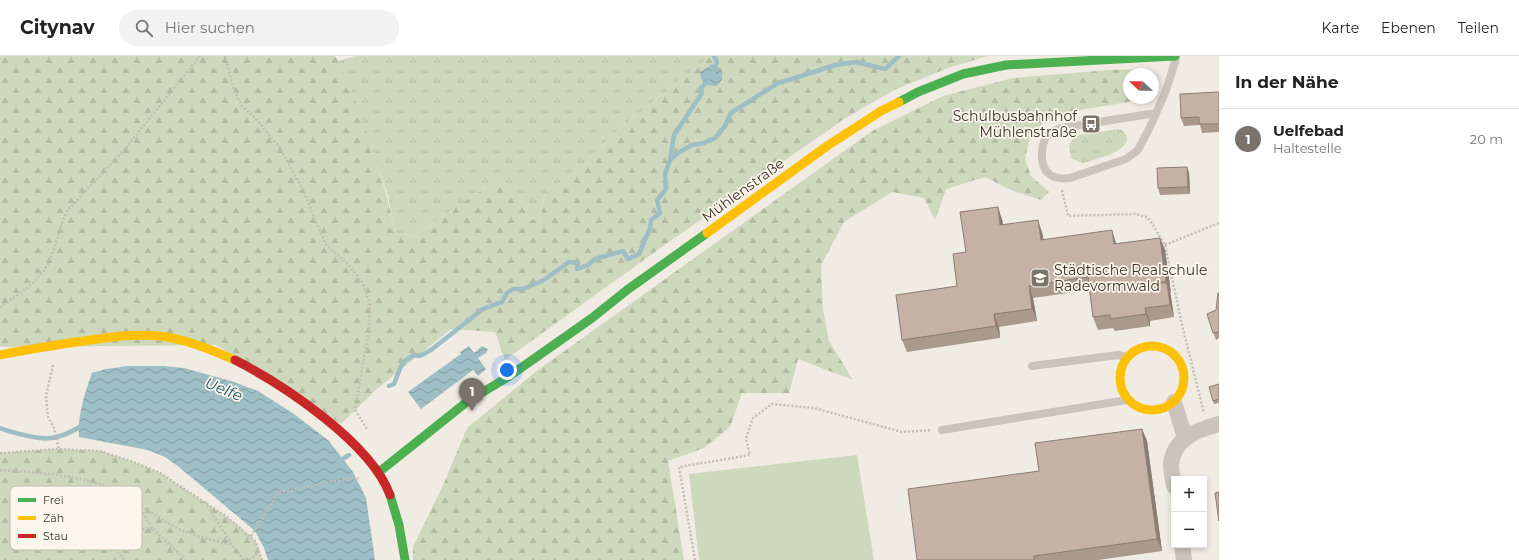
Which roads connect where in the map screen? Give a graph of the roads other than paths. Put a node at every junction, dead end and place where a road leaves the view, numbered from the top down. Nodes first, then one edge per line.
1 (1010, 56) edge
2 (1176, 56) edge
3 (1006, 66) junction
4 (1156, 112) junction
5 (0, 355) edge
6 (1127, 357) junction
7 (1032, 366) dead end
8 (1127, 400) junction
9 (1174, 402) junction
10 (1214, 426) edge
11 (942, 430) road end
12 (1185, 438) junction
13 (379, 472) junction
14 (1172, 476) edge
15 (1182, 548) edge
16 (405, 560) edge
17 (1184, 560) edge

1 - 3 lane
2 - 3 street, Mühlenstraße
2 - 4 lane
3 - 13 street, Mühlenstraße
4 - 4 lane
5 - 13 street
6 - 7 lane
6 - 8 street
6 - 9 street
8 - 9 street
8 - 11 lane
9 - 12 street
10 - 12 street
12 - 14 street
13 - 16 street
15 - 17 street

